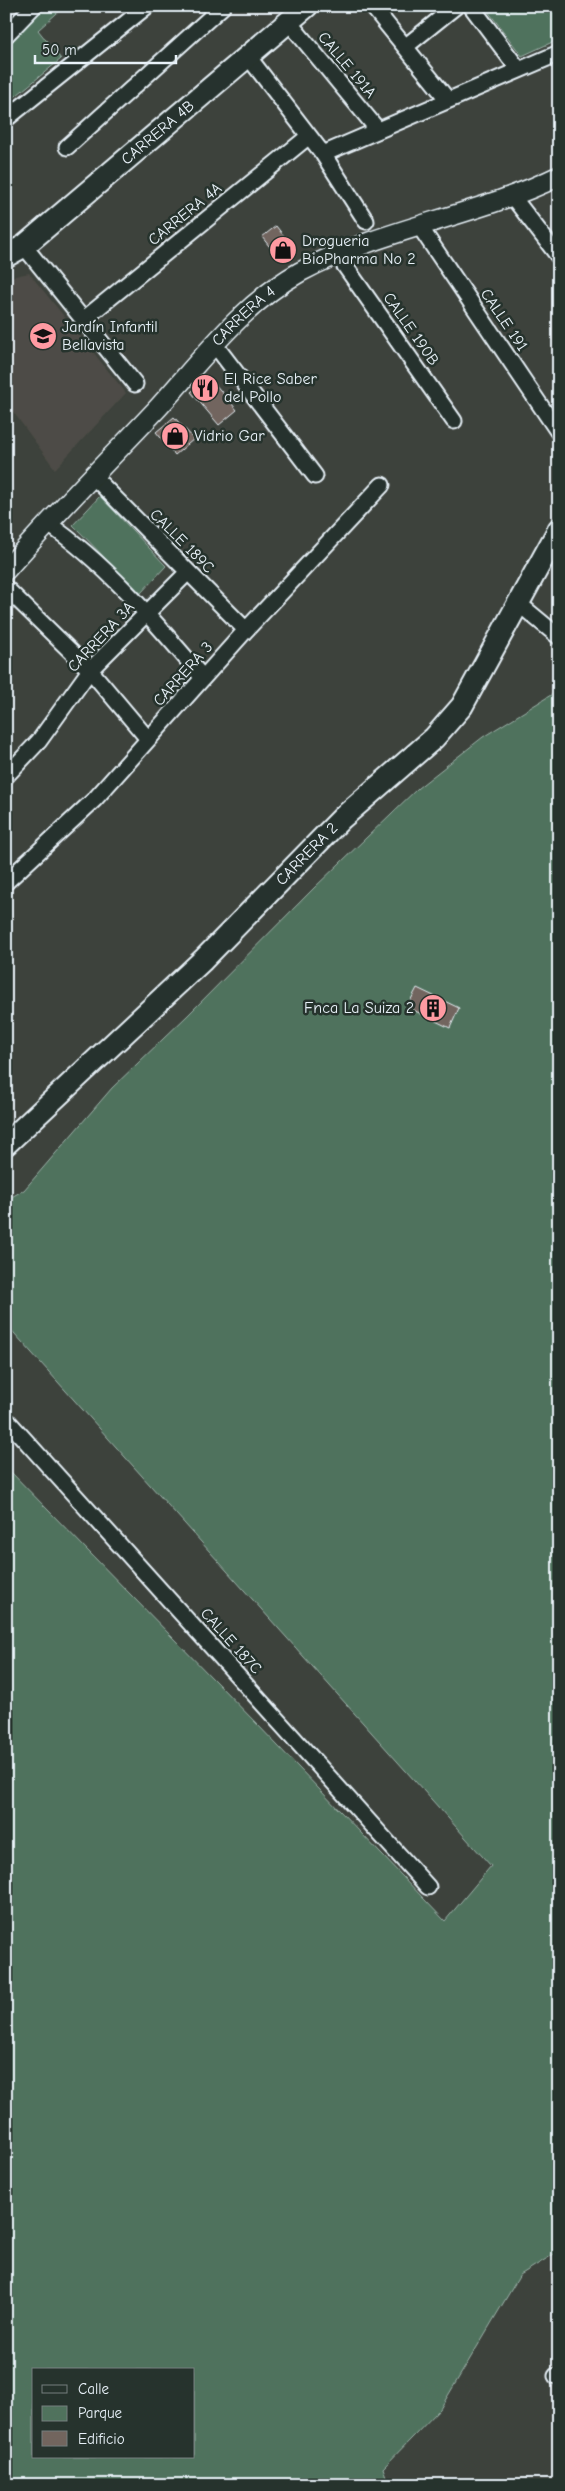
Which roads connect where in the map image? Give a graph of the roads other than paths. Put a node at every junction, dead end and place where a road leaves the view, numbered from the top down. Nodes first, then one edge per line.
1 (34, 6) edge
2 (147, 6) edge
3 (223, 6) edge
4 (307, 6) edge
5 (372, 6) edge
6 (456, 6) edge
7 (471, 6) edge
8 (288, 22) junction
9 (6, 35) edge
10 (405, 47) junction
11 (559, 52) edge
12 (247, 55) junction
13 (519, 70) junction
14 (448, 100) junction
15 (6, 119) edge
16 (378, 130) junction
17 (309, 136) junction
18 (66, 147) dead end
19 (323, 154) junction
20 (559, 176) edge
21 (512, 196) junction
22 (366, 221) dead end
23 (420, 227) junction
24 (15, 251) edge
25 (338, 256) junction
26 (559, 257) edge
27 (83, 320) junction
28 (215, 345) junction
29 (135, 384) dead end
30 (454, 421) dead end
31 (559, 433) edge
32 (93, 476) junction
33 (315, 476) dead end
34 (382, 485) dead end
35 (47, 523) junction
36 (559, 529) edge
37 (6, 570) edge
38 (188, 572) junction
39 (6, 588) edge
40 (518, 603) junction
41 (148, 613) junction
42 (246, 630) junction
43 (559, 637) edge
44 (90, 670) junction
45 (203, 678) junction
46 (148, 739) junction
47 (6, 776) edge
48 (6, 882) edge
49 (6, 1144) edge
50 (6, 1420) edge
51 (428, 1887) dead end

1 - 9 street
2 - 15 street
3 - 18 street
4 - 8 main road, CARRERA 4B
5 - 10 street
6 - 10 street
7 - 13 street
8 - 12 main road, CARRERA 4B
8 - 16 street, CALLE 191A
10 - 14 street
11 - 13 street
12 - 17 street
12 - 24 main road, CARRERA 4B
13 - 14 street
14 - 16 street
16 - 19 street
17 - 19 street
17 - 27 street, CARRERA 4A
19 - 22 street
20 - 21 street, CARRERA 4
21 - 23 street, CARRERA 4
21 - 26 street
23 - 25 street, CARRERA 4
23 - 31 street, CALLE 191
24 - 27 street
25 - 28 street, CARRERA 4
25 - 30 street, CALLE 190B
27 - 29 street
28 - 32 street, CARRERA 4
28 - 33 street
32 - 35 street, CARRERA 4
32 - 38 street, CALLE 189C
34 - 42 street, CARRERA 3
35 - 37 street, CARRERA 4
35 - 41 street
36 - 40 main road, CARRERA 2
38 - 41 street, CARRERA 3A
38 - 42 street, CALLE 189C
39 - 44 street
40 - 43 street
40 - 49 main road, CARRERA 2
41 - 44 street, CARRERA 3A
41 - 45 street
42 - 45 street, CARRERA 3
44 - 46 street
44 - 47 street, CARRERA 3A
45 - 46 street, CARRERA 3
46 - 48 street, CARRERA 3
50 - 51 street, CALLE 187C

